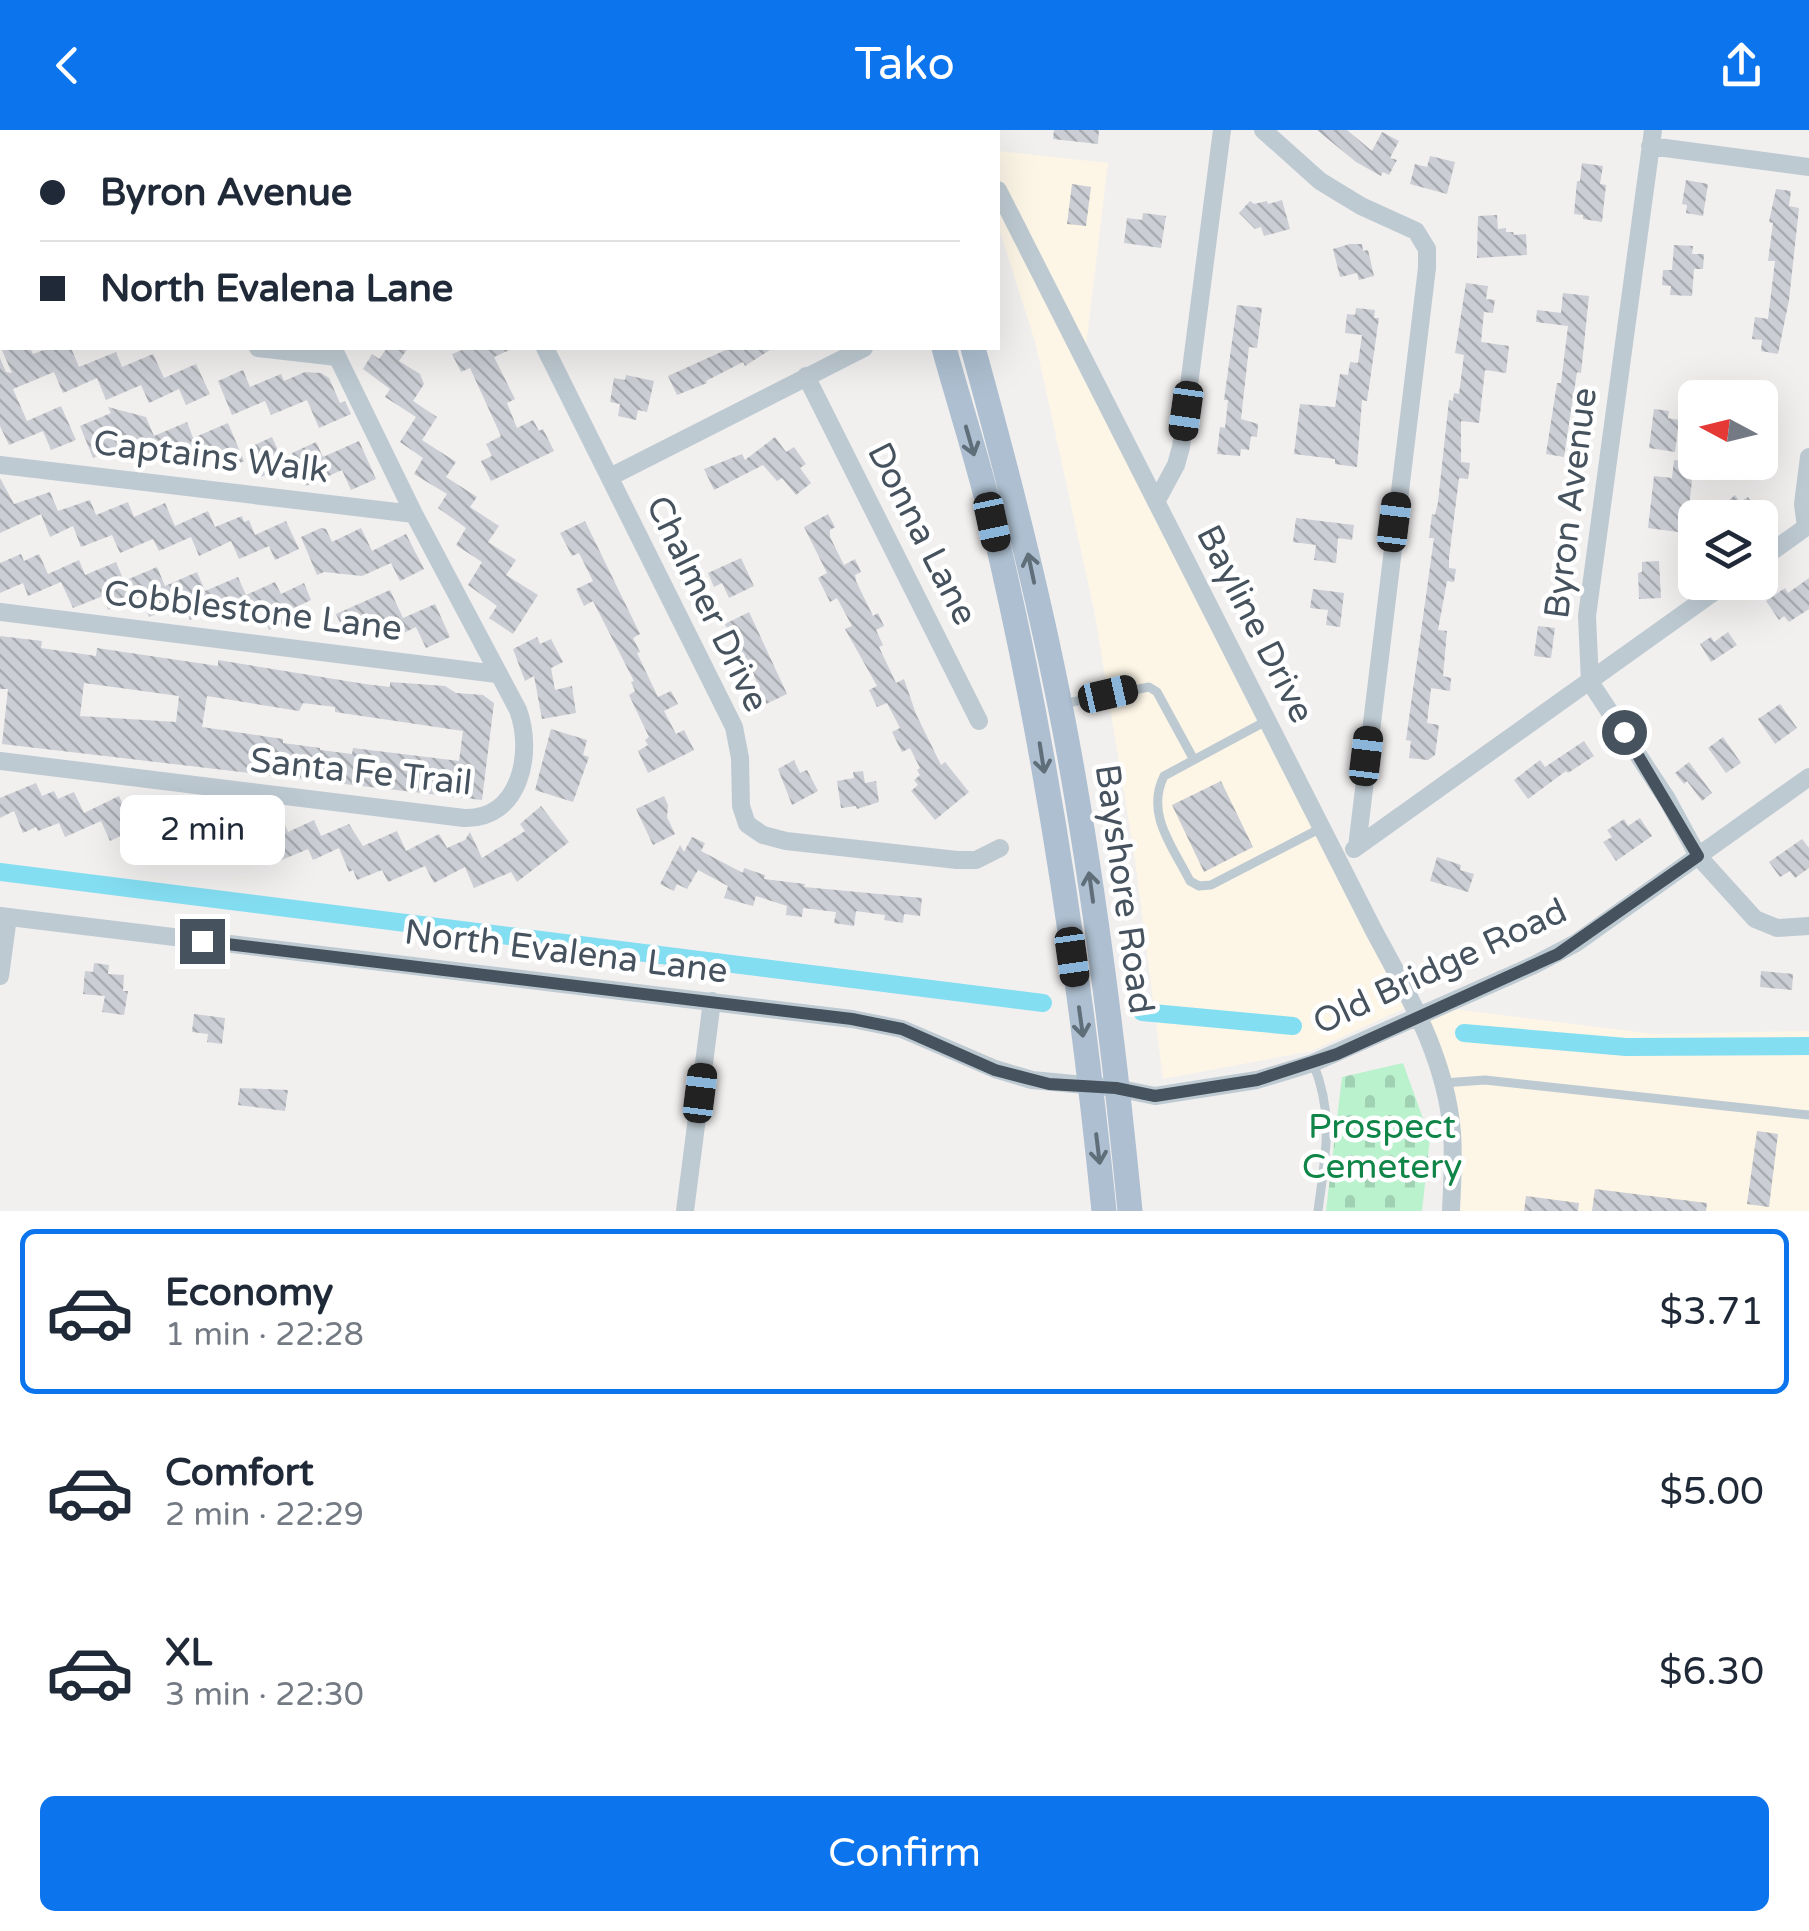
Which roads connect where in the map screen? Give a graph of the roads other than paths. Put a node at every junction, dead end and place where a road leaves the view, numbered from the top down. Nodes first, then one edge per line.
1 (1222, 130) edge
2 (1264, 130) edge
3 (1652, 138) edge
4 (1809, 168) edge
5 (1000, 194) edge
6 (296, 350) edge
7 (546, 350) edge
8 (860, 350) edge
9 (945, 350) edge
10 (974, 350) edge
11 (335, 352) edge
12 (806, 376) junction
13 (1809, 457) edge
14 (0, 465) edge
15 (610, 476) junction
16 (1156, 502) junction
17 (414, 514) junction
18 (1808, 526) edge
19 (1778, 547) edge
20 (1703, 600) edge
21 (0, 612) edge
22 (498, 674) junction
23 (1590, 682) junction
24 (1059, 704) junction
25 (979, 720) dead end
26 (1268, 720) junction
27 (1194, 760) junction
28 (0, 761) edge
29 (1809, 777) edge
30 (1323, 827) junction
31 (1357, 847) junction
32 (1000, 848) dead end
33 (1698, 856) junction
34 (1340, 860) junction
35 (4, 916) edge
36 (1809, 926) edge
37 (0, 976) edge
38 (712, 1001) junction
39 (1420, 1015) junction
40 (1313, 1063) junction
41 (1444, 1083) junction
42 (1103, 1087) junction
43 (1809, 1115) edge
44 (686, 1211) edge
45 (1104, 1211) edge
46 (1130, 1211) edge
47 (1318, 1211) edge
48 (1451, 1211) edge

1 - 16 street
2 - 31 street
3 - 4 street
3 - 23 street, Byron Avenue
5 - 16 street, Bayline Drive
6 - 11 street
7 - 15 street, Chalmer Drive
8 - 12 street
9 -> 42 main road, Bayshore Road
24 -> 10 main road, Bayshore Road
11 - 17 street, Santa Fe Trail
12 - 15 street
12 - 25 street, Donna Lane
13 - 18 street
14 - 17 street, Captains Walk
15 - 32 street, Chalmer Drive
16 - 26 street, Bayline Drive
17 - 22 street, Santa Fe Trail
18 - 19 street
20 - 23 street
21 - 22 street, Cobblestone Lane
22 - 28 street, Santa Fe Trail
23 - 31 street
23 - 33 street
24 - 27 lane
42 -> 24 main road, Bayshore Road
26 - 27 lane
26 - 30 street, Bayline Drive
27 - 30 lane
29 - 33 street, Old Bridge Road
30 - 34 street, Bayline Drive
31 - 34 street
33 - 36 street
33 - 39 street, Old Bridge Road
34 - 39 street, Bayline Drive
35 - 37 street
35 - 38 street, North Evalena Lane
38 - 42 street, North Evalena Lane
38 - 44 street
39 - 40 street, Old Bridge Road
39 - 41 street, Bayline Drive
40 - 42 street, Old Bridge Road
40 - 47 lane
41 - 43 lane
41 - 48 street, Bayline Drive
42 -> 45 main road, Bayshore Road
42 - 46 main road, Bayshore Road

